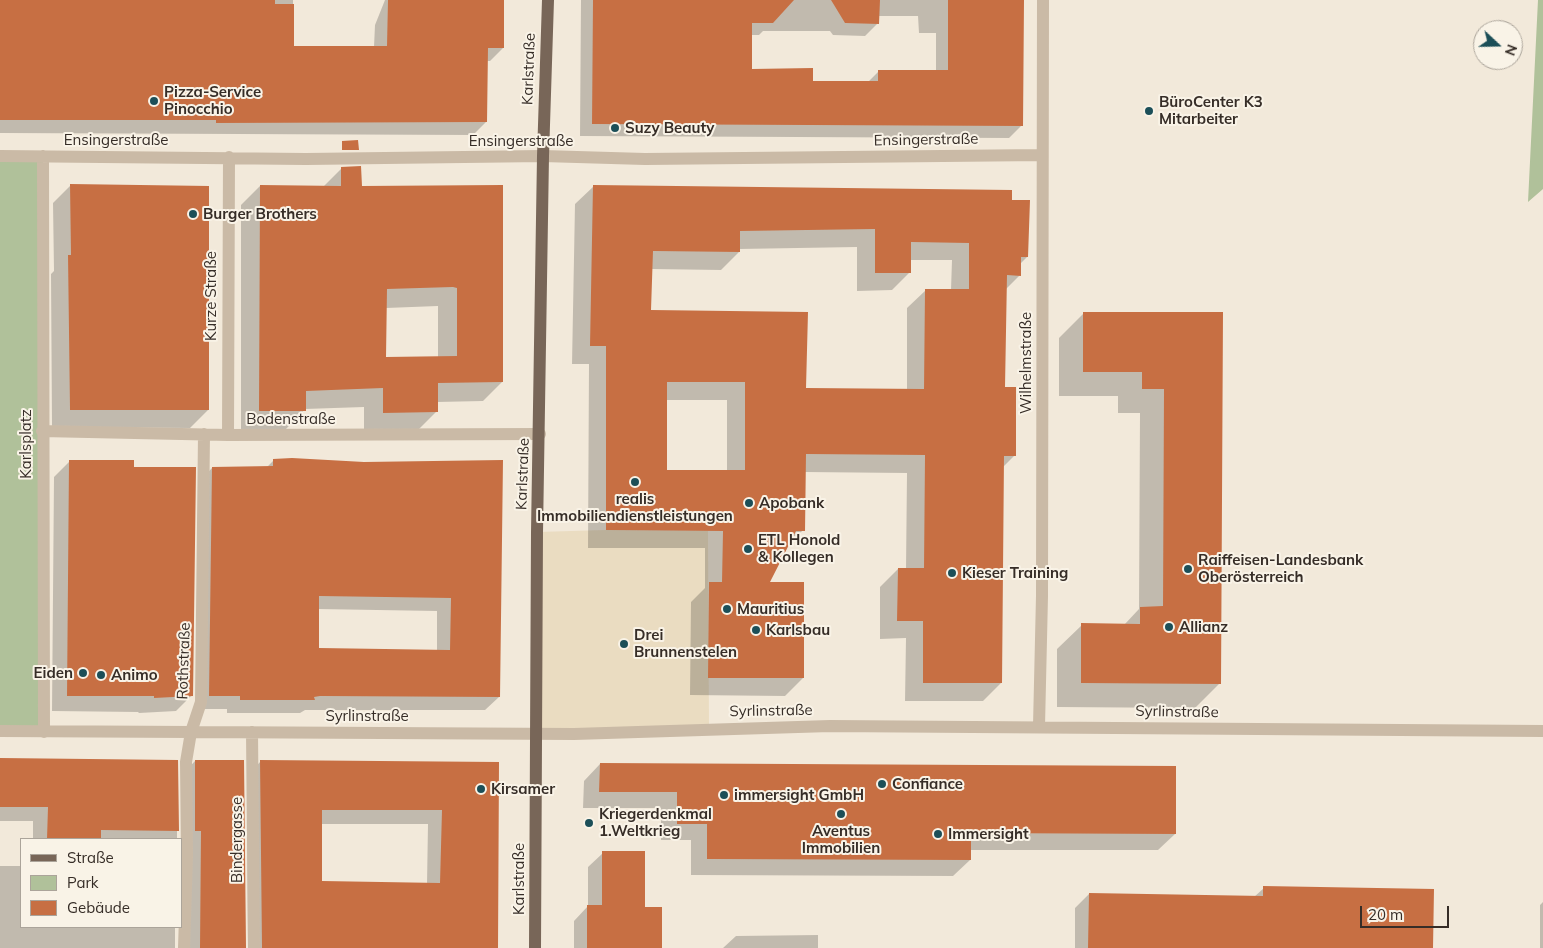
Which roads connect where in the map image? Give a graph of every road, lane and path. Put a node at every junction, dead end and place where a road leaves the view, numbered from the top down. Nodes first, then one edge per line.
1 (548, 0) edge
2 (1044, 0) edge
3 (1042, 155) junction
4 (0, 156) edge
5 (43, 156) junction
6 (543, 156) junction
7 (229, 157) junction
8 (42, 431) junction
9 (204, 434) junction
10 (540, 434) junction
11 (228, 435) junction
12 (1039, 726) junction
13 (1543, 731) edge
14 (0, 732) edge
15 (44, 732) junction
16 (191, 732) junction
17 (252, 732) junction
18 (536, 733) junction
19 (184, 948) edge
20 (254, 948) edge
21 (535, 948) edge

1 - 6 main road, Karlstraße
2 - 3 street, Wilhelmstraße
3 - 6 street, Ensingerstraße
3 - 12 street, Wilhelmstraße
4 - 5 street, Ensingerstraße
5 - 7 street, Ensingerstraße
5 - 8 street, Karlsplatz
6 - 7 street, Ensingerstraße
6 - 10 main road, Karlstraße
7 - 11 street, Kurze Straße
8 - 9 street, Bodenstraße
8 - 15 street, Karlsplatz
9 - 11 street, Bodenstraße
9 - 16 street, Rothstraße
10 - 11 street, Bodenstraße
10 - 18 main road, Karlstraße
12 - 13 street, Syrlinstraße
12 - 18 street, Syrlinstraße
14 - 15 street, Syrlinstraße
15 - 16 street, Syrlinstraße
16 - 17 street, Syrlinstraße
16 - 19 street, Rothstraße
17 - 18 street, Syrlinstraße
17 - 20 street, Bindergasse
18 - 21 main road, Karlstraße

